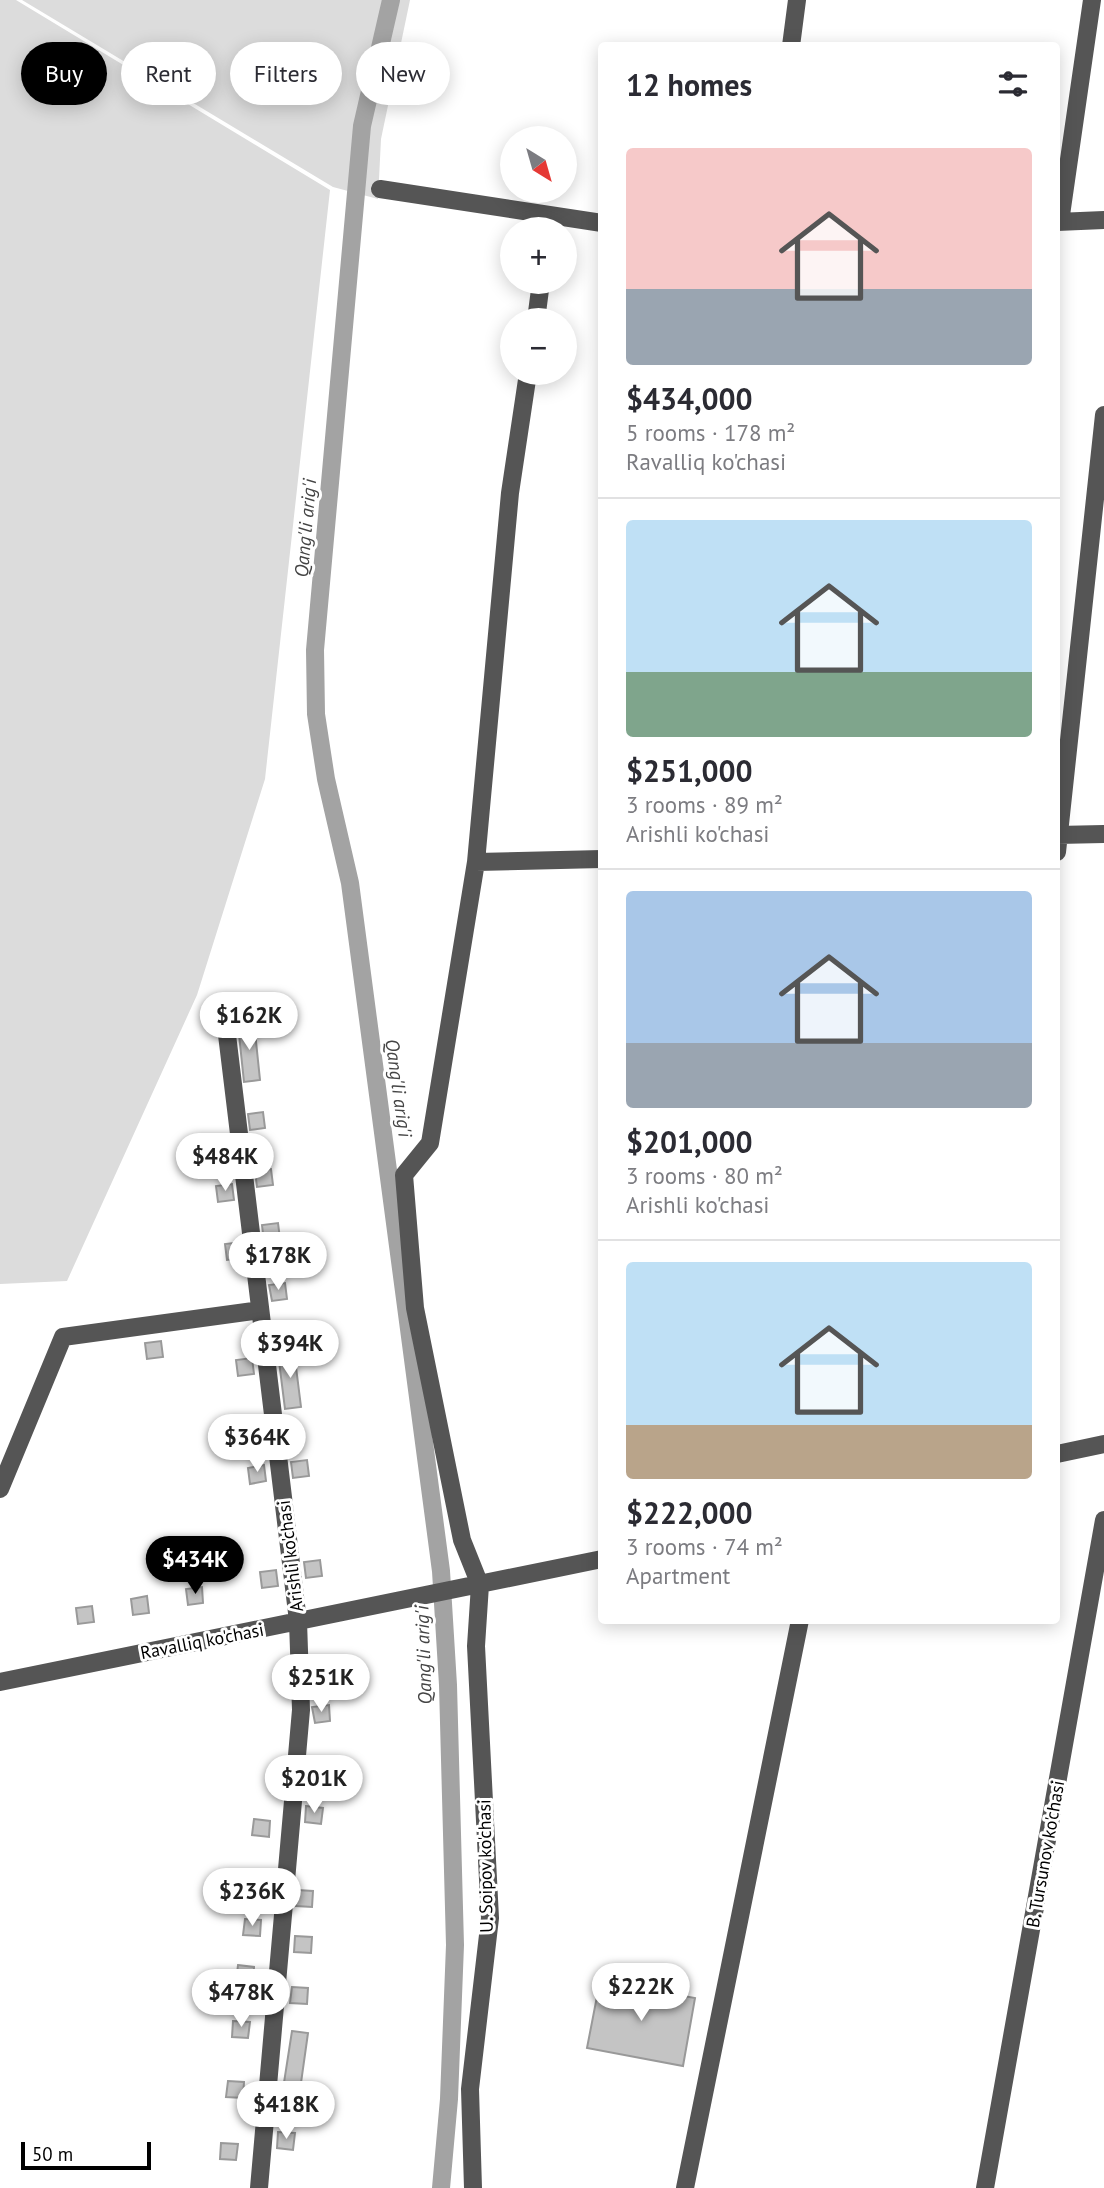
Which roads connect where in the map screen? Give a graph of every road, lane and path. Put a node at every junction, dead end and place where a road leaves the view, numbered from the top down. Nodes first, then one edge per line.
1 (797, 0) edge
2 (1091, 0) edge
3 (792, 42) edge
4 (380, 189) dead end
5 (1060, 209) edge
6 (525, 217) edge
7 (1104, 219) edge
8 (1060, 222) edge
9 (577, 223) edge
10 (598, 223) edge
11 (526, 385) edge
12 (1104, 415) edge
13 (1060, 822) edge
14 (1104, 834) edge
15 (1060, 841) edge
16 (598, 859) edge
17 (476, 862) junction
18 (224, 1010) dead end
19 (260, 1310) junction
20 (1104, 1444) edge
21 (1060, 1453) edge
22 (0, 1489) edge
23 (1104, 1520) edge
24 (598, 1560) edge
25 (475, 1586) junction
26 (298, 1621) junction
27 (799, 1624) edge
28 (0, 1682) edge
29 (259, 2188) edge
30 (473, 2188) edge
31 (685, 2188) edge
32 (985, 2188) edge

1 - 3 street
2 - 5 street
4 - 6 street
7 - 8 street
9 - 10 street
11 - 17 street
12 - 13 street
14 - 15 street
16 - 17 street
17 - 25 street
18 - 19 street, Arishli ko'chasi
19 - 22 street
19 - 26 street, Arishli ko'chasi
20 - 21 street
23 - 32 street, B. Tursunov ko'chasi
24 - 25 street, Ravalliq ko'chasi
25 - 26 street, Ravalliq ko'chasi
25 - 30 street, U. Soipov ko'chasi
26 - 28 street, Ravalliq ko'chasi
26 - 29 street, Arishli ko'chasi
27 - 31 street

